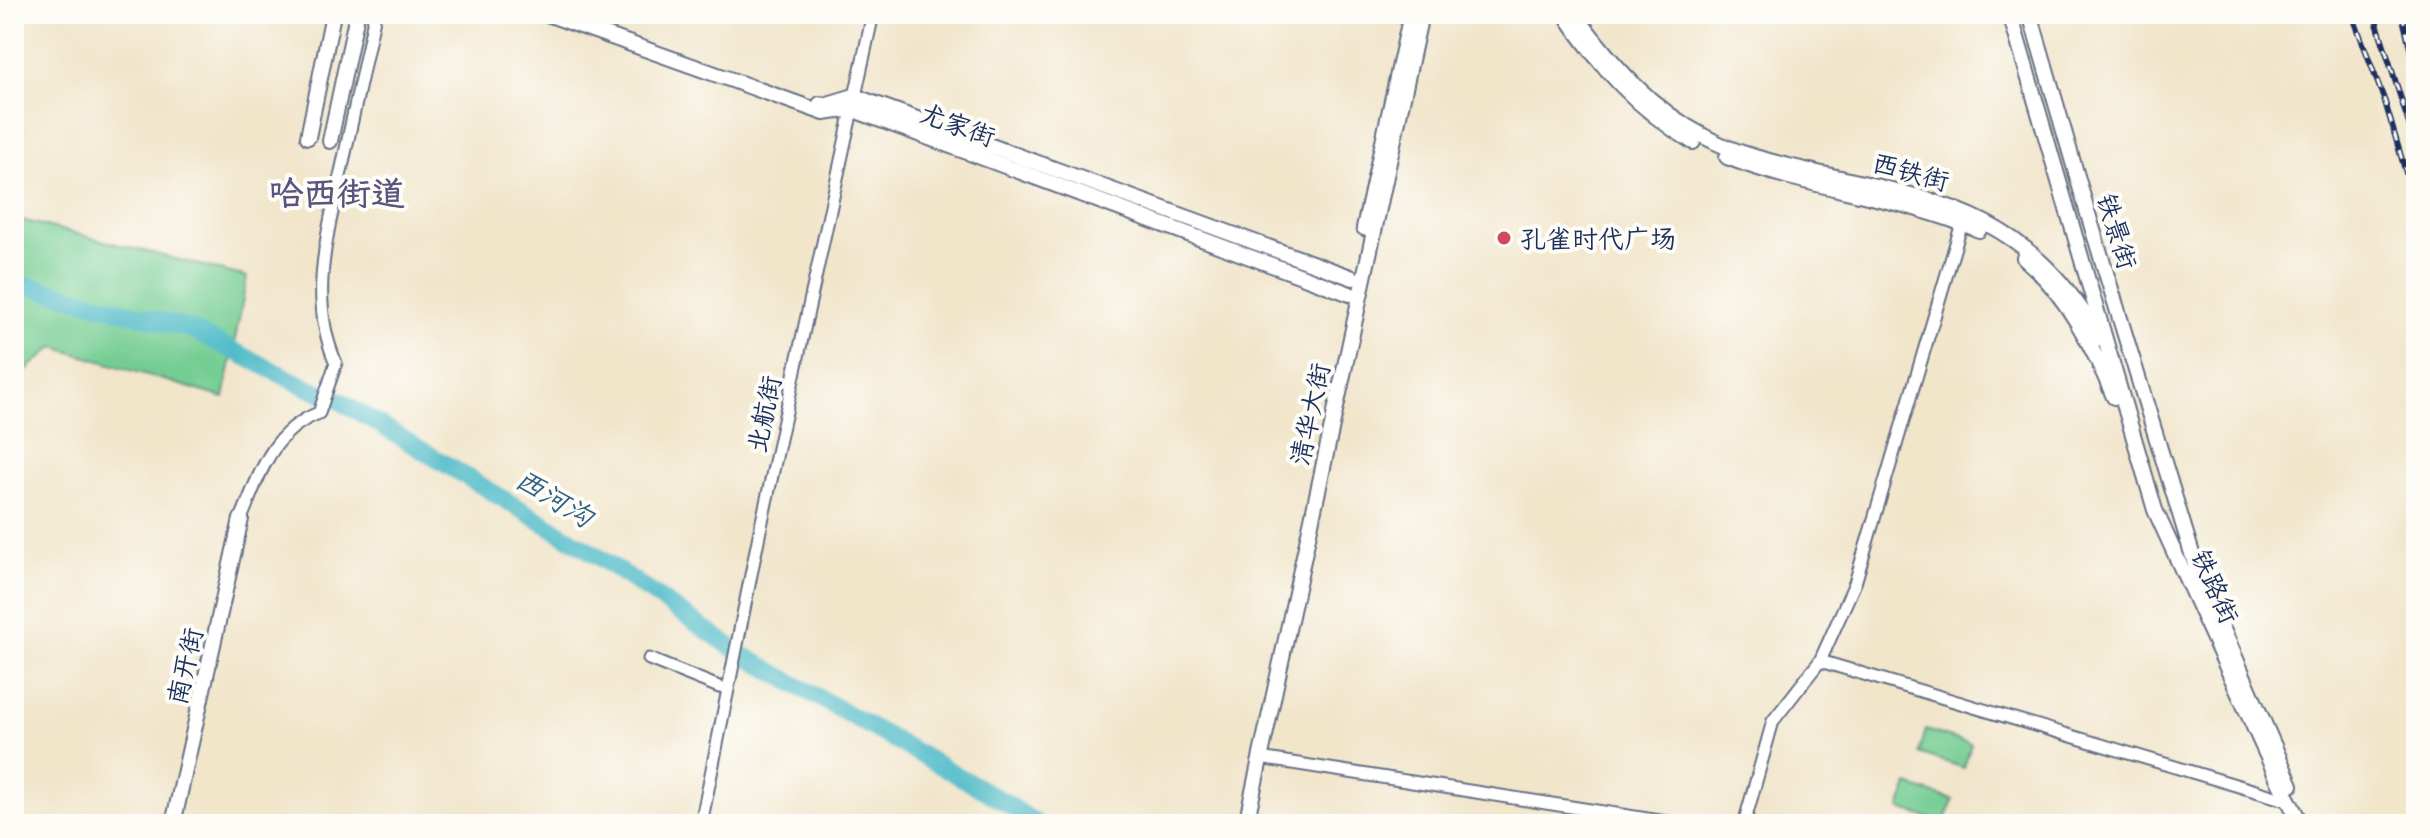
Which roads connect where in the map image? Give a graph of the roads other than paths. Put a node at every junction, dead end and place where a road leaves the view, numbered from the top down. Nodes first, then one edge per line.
1 (333, 14) edge
2 (357, 14) edge
3 (375, 14) edge
4 (547, 14) edge
5 (570, 14) edge
6 (873, 14) edge
7 (1411, 14) edge
8 (1421, 14) edge
9 (1565, 14) edge
10 (1575, 14) edge
11 (2010, 14) edge
12 (2030, 14) edge
13 (852, 103) junction
14 (308, 137) dead end
15 (330, 141) dead end
16 (1962, 223) junction
17 (1353, 278) junction
18 (1350, 294) junction
19 (2111, 359) junction
20 (2139, 454) junction
21 (2162, 461) junction
22 (241, 519) joint
23 (649, 659) dead end
24 (1820, 661) junction
25 (719, 687) dead end
26 (1260, 758) junction
27 (2289, 801) junction
28 (173, 824) edge
29 (701, 824) edge
30 (1237, 824) edge
31 (1246, 824) edge
32 (1679, 824) edge
33 (1744, 824) edge
34 (2301, 824) edge
35 (2310, 824) edge

1 - 14 main road
2 - 15 main road
3 - 22 street
4 - 13 main road, 尤家街
5 - 13 main road, 尤家街
6 - 13 street, 北航街
7 - 17 main road, 清华大街
8 - 26 main road, 清华大街
9 - 16 main road, 西铁街
10 - 19 main road, 西铁街
11 - 19 main road, 铁景街
12 - 21 main road, 铁景街
13 - 17 main road, 尤家街
13 - 18 main road, 尤家街
13 - 29 street, 北航街
16 - 20 main road, 西铁街
16 - 24 street
17 - 18 main road, 清华大街
18 - 30 main road, 清华大街
19 - 20 main road, 铁路街
19 - 21 main road, 西铁街
20 - 27 main road, 铁路街
21 - 35 main road, 铁路街
22 - 28 main road, 南开街
23 - 25 street
24 - 27 street
24 - 33 street
26 - 31 main road, 清华大街
26 - 32 street
27 - 34 main road, 铁路街

